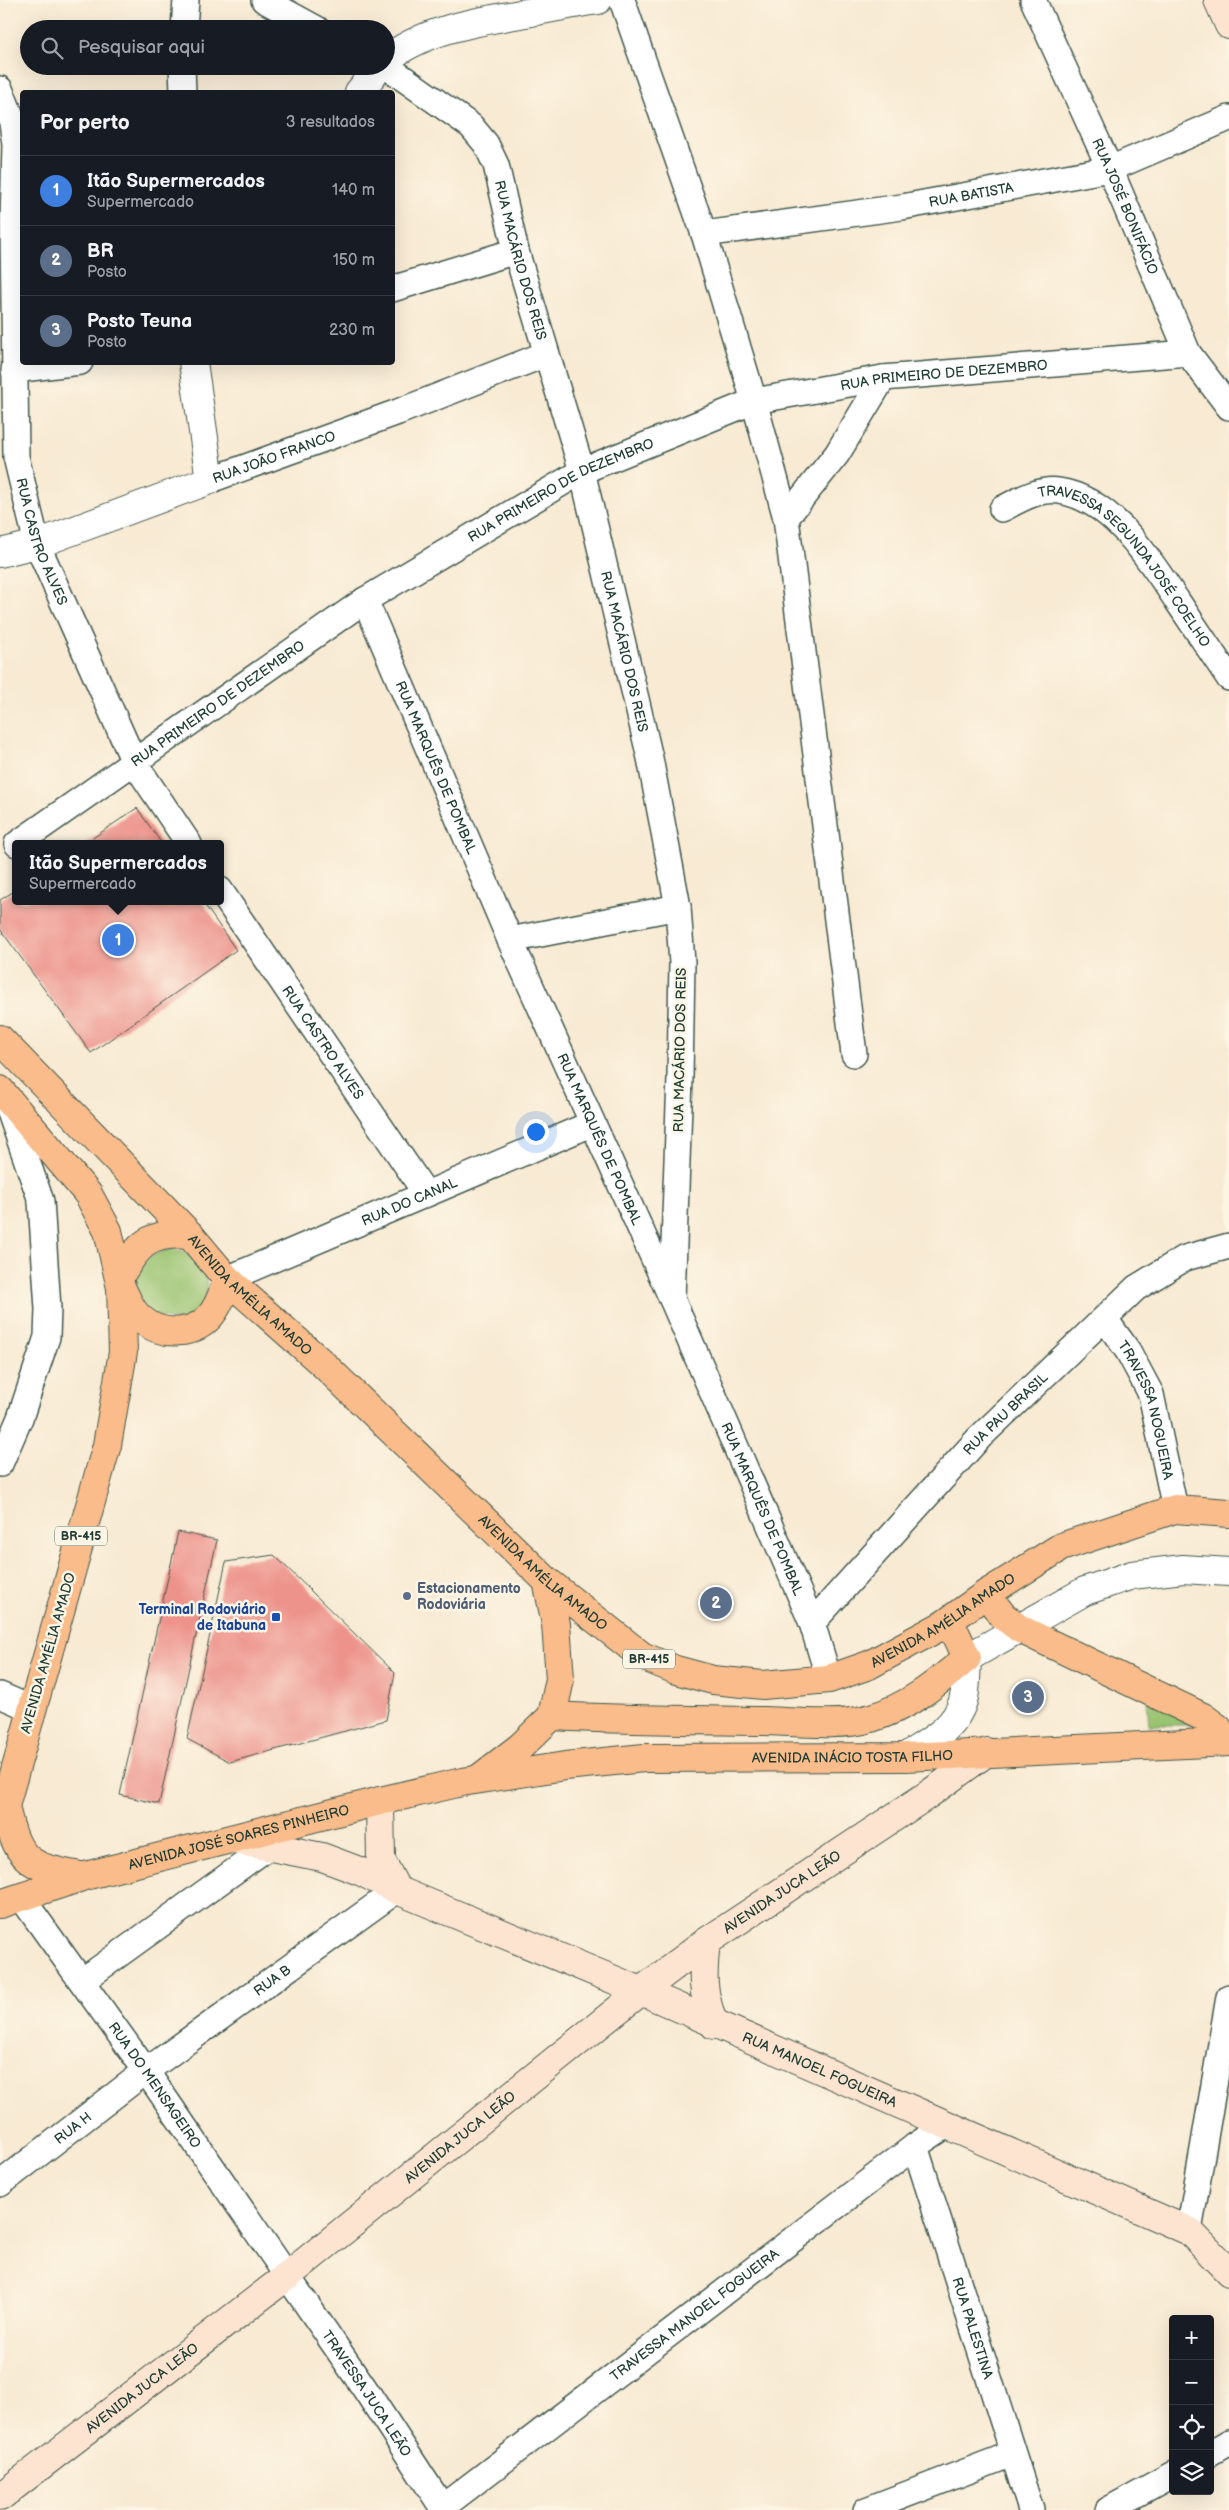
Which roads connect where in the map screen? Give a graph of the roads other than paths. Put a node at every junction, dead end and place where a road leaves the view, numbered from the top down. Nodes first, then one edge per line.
1 (186, 0) edge
2 (264, 0) edge
3 (598, 0) edge
4 (622, 0) edge
5 (1033, 0) edge
6 (1218, 0) edge
7 (499, 8) edge
8 (185, 20) edge
9 (301, 20) edge
10 (1229, 25) edge
11 (395, 54) edge
12 (395, 72) edge
13 (182, 75) edge
14 (373, 75) edge
15 (0, 89) edge
16 (183, 90) edge
17 (361, 90) edge
18 (1229, 118) edge
19 (1110, 169) junction
20 (704, 234) junction
21 (516, 251) junction
22 (395, 288) edge
23 (1188, 353) junction
24 (546, 354) junction
25 (55, 365) edge
26 (193, 365) edge
27 (14, 370) junction
28 (883, 378) junction
29 (754, 401) junction
30 (1229, 407) edge
31 (582, 472) junction
32 (210, 480) junction
33 (1002, 509) dead end
34 (786, 518) junction
35 (37, 544) junction
36 (0, 553) edge
37 (365, 600) junction
38 (1229, 678) edge
39 (134, 762) junction
40 (22, 840) edge
41 (186, 840) edge
42 (12, 847) edge
43 (0, 856) edge
44 (224, 896) edge
45 (678, 907) junction
46 (510, 940) junction
47 (0, 1039) edge
48 (854, 1054) dead end
49 (2, 1092) edge
50 (591, 1124) junction
51 (426, 1194) junction
52 (190, 1235) junction
53 (1229, 1246) edge
54 (228, 1279) junction
55 (120, 1282) junction
56 (672, 1299) junction
57 (1105, 1319) junction
58 (0, 1464) edge
59 (1174, 1510) junction
60 (1229, 1513) edge
61 (1229, 1572) edge
62 (547, 1581) junction
63 (986, 1594) junction
64 (812, 1623) junction
65 (942, 1625) junction
66 (1020, 1630) junction
67 (967, 1658) junction
68 (829, 1679) junction
69 (0, 1695) edge
70 (32, 1709) junction
71 (552, 1716) junction
72 (1228, 1744) edge
73 (987, 1752) junction
74 (905, 1757) junction
75 (6, 1778) edge
76 (477, 1779) junction
77 (929, 1794) junction
78 (380, 1801) junction
79 (3, 1810) edge
80 (235, 1840) junction
81 (268, 1847) junction
82 (85, 1876) junction
83 (397, 1890) junction
84 (11, 1900) edge
85 (706, 1942) junction
86 (82, 1981) junction
87 (641, 1991) junction
88 (1229, 1997) edge
89 (714, 2025) junction
90 (146, 2071) junction
91 (945, 2126) junction
92 (915, 2146) junction
93 (0, 2184) edge
94 (1188, 2231) junction
95 (1229, 2272) edge
96 (286, 2277) junction
97 (1229, 2442) edge
98 (1214, 2450) edge
99 (1012, 2454) junction
100 (1169, 2476) edge
101 (0, 2497) edge
102 (444, 2508) edge
103 (866, 2510) edge
104 (1031, 2510) edge
105 (1108, 2510) edge

1 - 8 street
2 - 9 street
3 - 7 street
4 - 20 street
5 - 19 street, RUA JOSÉ BONIFÁCIO
6 - 10 main road
7 - 11 street
12 - 21 street, RUA MACÁRIO DOS REIS
13 - 16 street
14 - 17 street
15 - 27 street, RUA CASTRO ALVES
18 - 19 street, RUA BATISTA
19 - 20 street, RUA BATISTA
19 - 23 street, RUA JOSÉ BONIFÁCIO
20 - 29 street
21 - 22 street
21 - 24 street, RUA MACÁRIO DOS REIS
23 - 28 street, RUA PRIMEIRO DE DEZEMBRO
23 - 30 street, RUA JOSÉ BONIFÁCIO
24 - 31 street, RUA MACÁRIO DOS REIS
24 - 32 street, RUA JOÃO FRANCO
25 - 27 street
26 - 32 street
27 - 35 street, RUA CASTRO ALVES
28 - 29 street, RUA PRIMEIRO DE DEZEMBRO
28 - 34 street
29 - 31 street, RUA PRIMEIRO DE DEZEMBRO
29 - 34 street
31 - 37 street, RUA PRIMEIRO DE DEZEMBRO
31 - 45 street, RUA MACÁRIO DOS REIS
32 - 35 street, RUA JOÃO FRANCO
33 - 38 street, TRAVESSA SEGUNDA JOSÉ COELHO
34 - 48 street
35 - 36 street, RUA JOÃO FRANCO
35 - 39 street, RUA CASTRO ALVES
37 - 39 street, RUA PRIMEIRO DE DEZEMBRO
37 - 46 street, RUA MARQUÊS DE POMBAL
39 - 40 street, RUA PRIMEIRO DE DEZEMBRO
39 - 41 street, RUA CASTRO ALVES
42 - 43 street, RUA PRIMEIRO DE DEZEMBRO
44 - 51 street, RUA CASTRO ALVES
45 - 46 street
45 - 56 street, RUA MACÁRIO DOS REIS
46 - 50 street, RUA MARQUÊS DE POMBAL
47 - 52 main road, AVENIDA AMÉLIA AMADO
49 - 55 main road, AVENIDA AMÉLIA AMADO
49 - 58 street
50 - 51 street, RUA DO CANAL
50 - 56 street, RUA MARQUÊS DE POMBAL
51 - 54 street, RUA DO CANAL
52 - 54 main road, AVENIDA AMÉLIA AMADO / BR-415
52 - 55 main road
53 - 57 street, RUA PAU BRASIL
54 - 55 main road
54 - 62 main road, AVENIDA AMÉLIA AMADO / BR-415
55 - 70 main road, AVENIDA AMÉLIA AMADO / BR-415
56 - 64 street, RUA MARQUÊS DE POMBAL
57 - 59 street, TRAVESSA NOGUEIRA
57 - 64 street, RUA PAU BRASIL
59 - 60 main road, AVENIDA AMÉLIA AMADO / BR-415
59 - 63 main road, AVENIDA AMÉLIA AMADO / BR-415
61 - 66 street
62 - 68 main road, AVENIDA AMÉLIA AMADO / BR-415
62 - 71 main road
63 - 65 main road, AVENIDA AMÉLIA AMADO / BR-415
63 - 66 main road
64 - 68 street, RUA MARQUÊS DE POMBAL
65 - 67 main road
65 - 68 main road, AVENIDA AMÉLIA AMADO / BR-415
66 - 67 street
66 - 72 main road
67 - 71 main road
67 - 74 street
69 - 70 street
70 - 75 main road, AVENIDA AMÉLIA AMADO / BR-415
71 - 76 main road
72 - 73 main road, AVENIDA INÁCIO TOSTA FILHO
73 - 74 main road, AVENIDA INÁCIO TOSTA FILHO
73 - 77 main road, AVENIDA JUCA LEÃO
74 - 76 main road, AVENIDA INÁCIO TOSTA FILHO
74 - 77 street
75 - 79 main road, BR-415
76 - 78 main road, AVENIDA JOSÉ SOARES PINHEIRO
77 - 85 main road, AVENIDA JUCA LEÃO
78 - 80 main road, AVENIDA JOSÉ SOARES PINHEIRO
78 - 83 main road
79 - 82 main road
80 - 81 main road, RUA MANOEL FOGUEIRA
80 - 82 main road, AVENIDA JOSÉ SOARES PINHEIRO
81 - 83 main road, RUA MANOEL FOGUEIRA
81 - 86 street, AVENIDA JOSÉ SOARES PINHEIRO
82 - 84 main road, AVENIDA JOSÉ SOARES PINHEIRO
83 - 87 main road, RUA MANOEL FOGUEIRA
83 - 90 street, RUA B
84 - 86 street, RUA DO MENSAGEIRO
85 - 87 main road, AVENIDA JUCA LEÃO
85 - 89 main road
86 - 90 street, RUA DO MENSAGEIRO
87 - 89 main road, RUA MANOEL FOGUEIRA
87 - 96 main road, AVENIDA JUCA LEÃO
88 - 94 street
89 - 91 main road, RUA MANOEL FOGUEIRA
90 - 93 street, RUA H
90 - 96 street, RUA DO MENSAGEIRO
91 - 92 street, TRAVESSA MANOEL FOGUEIRA
91 - 94 main road, RUA MANOEL FOGUEIRA
92 - 99 street, RUA PALESTINA
92 - 102 street, TRAVESSA MANOEL FOGUEIRA
94 - 95 main road, RUA MANOEL FOGUEIRA
96 - 101 main road, AVENIDA JUCA LEÃO
96 - 102 street, TRAVESSA JUCA LEÃO
97 - 98 street
99 - 103 street
99 - 104 street, RUA PALESTINA
100 - 105 street

